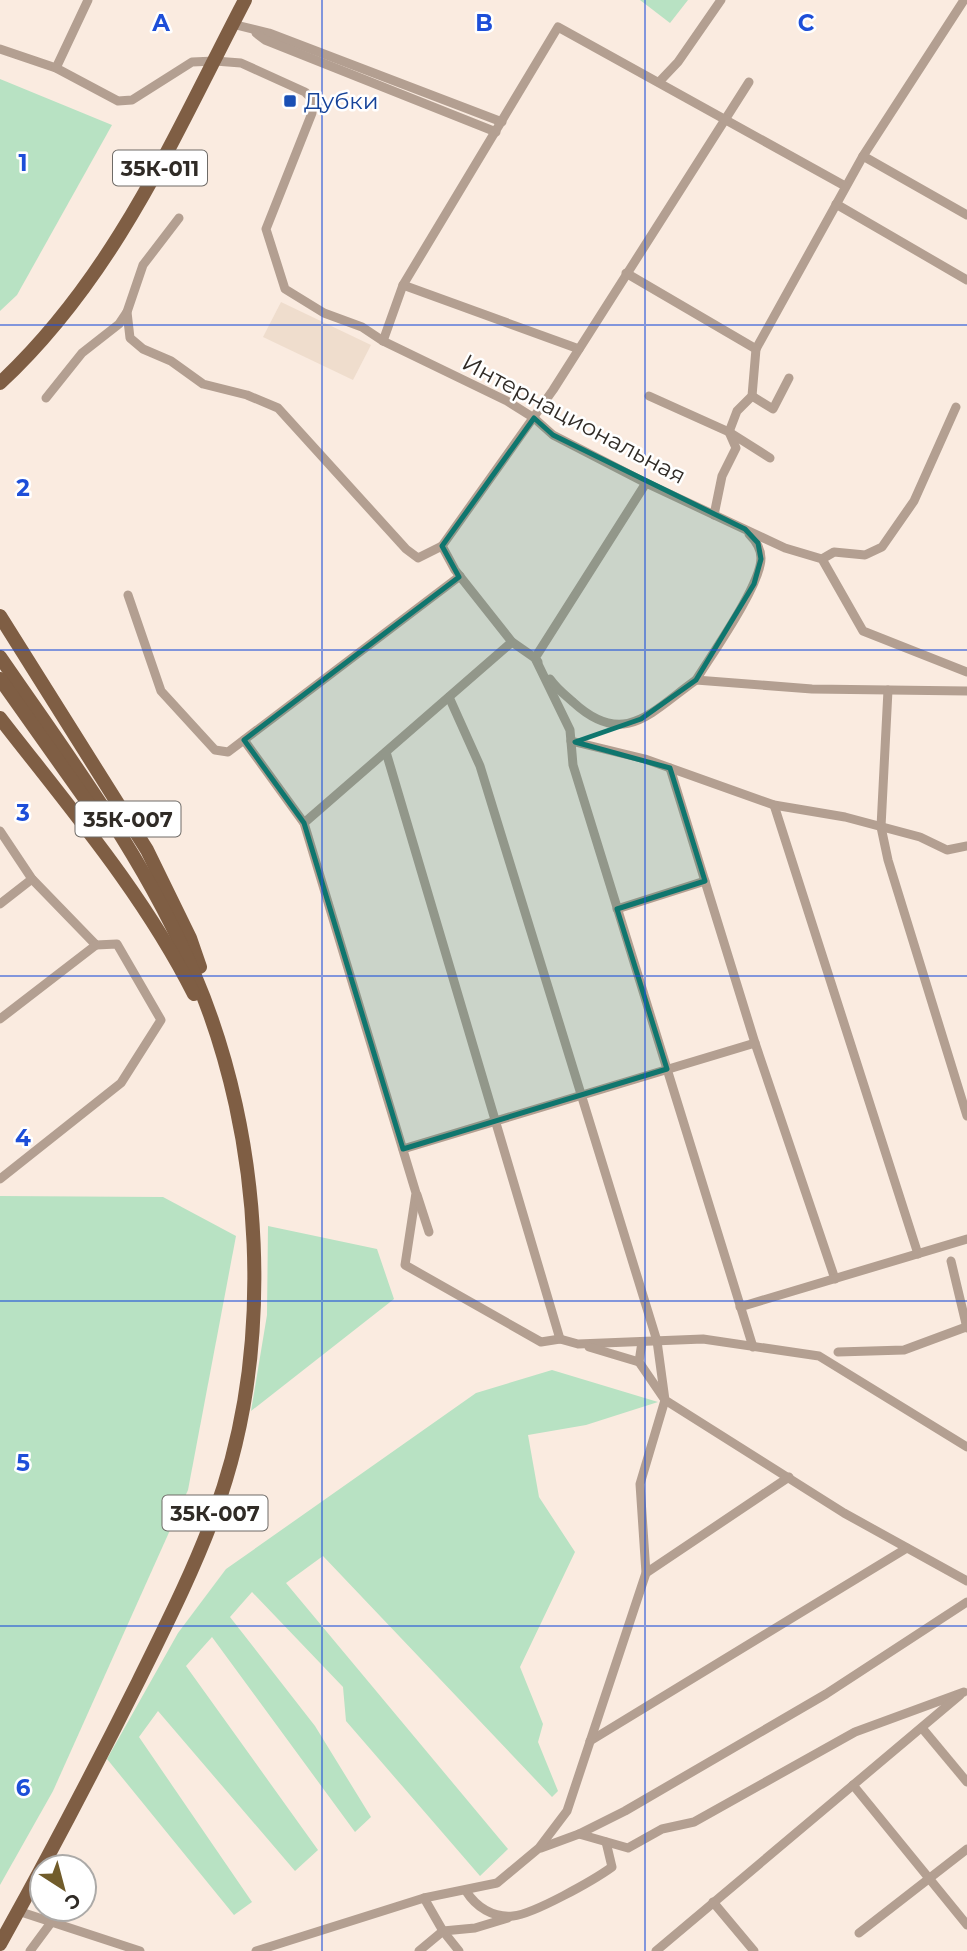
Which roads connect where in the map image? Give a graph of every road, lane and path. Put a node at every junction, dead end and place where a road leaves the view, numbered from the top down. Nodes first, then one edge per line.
1 (88, 0) edge
2 (245, 0) edge
3 (721, 0) edge
4 (964, 0) edge
5 (232, 24) junction
6 (255, 32) junction
7 (0, 49) edge
8 (215, 61) junction
9 (56, 68) junction
10 (660, 81) junction
11 (749, 82) dead end
12 (723, 120) junction
13 (502, 122) junction
14 (496, 132) junction
15 (863, 156) junction
16 (845, 186) junction
17 (836, 204) junction
18 (967, 215) edge
19 (179, 218) dead end
20 (626, 273) junction
21 (967, 279) edge
22 (403, 285) junction
23 (127, 312) junction
24 (383, 341) junction
25 (579, 349) junction
26 (756, 349) junction
27 (789, 378) dead end
28 (0, 383) edge
29 (649, 396) dead end
30 (752, 396) junction
31 (46, 398) dead end
32 (956, 407) dead end
33 (534, 418) junction
34 (729, 432) junction
35 (770, 458) dead end
36 (646, 483) junction
37 (713, 515) junction
38 (745, 529) junction
39 (442, 546) junction
40 (822, 559) junction
41 (460, 576) junction
42 (128, 595) dead end
43 (0, 616) edge
44 (512, 642) junction
45 (0, 657) edge
46 (535, 658) junction
47 (967, 672) edge
48 (0, 679) edge
49 (696, 680) junction
50 (888, 690) junction
51 (967, 691) edge
52 (449, 697) junction
53 (0, 718) edge
54 (244, 740) junction
55 (571, 741) junction
56 (386, 752) junction
57 (670, 768) junction
58 (774, 805) junction
59 (304, 824) junction
60 (881, 827) junction
61 (0, 831) edge
62 (967, 846) edge
63 (139, 869) junction
64 (32, 879) junction
65 (705, 881) junction
66 (0, 904) edge
67 (617, 909) junction
68 (96, 945) junction
69 (0, 1019) edge
70 (218, 1039) junction
71 (754, 1043) junction
72 (667, 1069) junction
73 (581, 1095) junction
74 (967, 1116) edge
75 (494, 1121) junction
76 (403, 1149) junction
77 (0, 1179) edge
78 (416, 1193) junction
79 (429, 1232) dead end
80 (967, 1239) edge
81 (918, 1254) junction
82 (951, 1261) dead end
83 (835, 1279) junction
84 (740, 1307) junction
85 (966, 1327) edge
86 (560, 1339) junction
87 (657, 1341) junction
88 (642, 1342) junction
89 (753, 1348) junction
90 (838, 1352) dead end
91 (639, 1362) junction
92 (664, 1400) junction
93 (967, 1447) edge
94 (789, 1476) junction
95 (907, 1548) junction
96 (646, 1573) junction
97 (967, 1581) edge
98 (967, 1602) edge
99 (966, 1691) edge
100 (922, 1728) junction
101 (590, 1741) junction
102 (967, 1782) edge
103 (853, 1784) junction
104 (579, 1834) junction
105 (606, 1842) junction
106 (540, 1848) junction
107 (967, 1849) edge
108 (929, 1879) junction
109 (466, 1891) junction
110 (424, 1898) junction
111 (713, 1902) junction
112 (18, 1911) junction
113 (513, 1916) junction
114 (50, 1924) junction
115 (967, 1925) edge
116 (443, 1931) junction
117 (859, 1933) dead end
118 (0, 1944) edge
119 (30, 1951) edge
120 (140, 1951) edge
121 (256, 1951) edge
122 (419, 1951) edge
123 (459, 1951) edge
124 (656, 1951) edge
125 (754, 1951) edge

1 - 9 street
2 - 5 main road, 35К-011
3 - 10 street
4 - 15 street
5 - 6 street
5 - 8 main road, 35К-011
6 - 13 street
6 - 14 street
7 - 9 street
8 - 9 street
8 - 24 street, Интернациональная
8 - 28 main road, 35К-011
10 - 12 street
10 - 13 street
11 - 12 street
12 - 16 street
12 - 20 street
13 - 14 street
14 - 22 street
15 - 16 street
15 - 18 street
16 - 17 street
17 - 21 street
17 - 26 street
19 - 23 street
20 - 25 street
20 - 26 street
22 - 24 street
22 - 25 street
23 - 31 street
23 - 39 street
24 - 33 street, Интернациональная
25 - 33 street
26 - 30 street
27 - 30 street
29 - 34 street
30 - 34 street
32 - 40 street
33 - 36 street, Интернациональная
33 - 39 street
34 - 35 street
34 - 37 street
36 - 37 street, Интернациональная
36 - 46 street
37 - 38 street, Интернациональная
38 - 40 street, Интернациональная
38 - 49 street
39 - 41 street
40 - 47 street
41 - 44 street
41 - 54 street
42 - 54 street
43 - 70 main road, 35К-007
44 - 46 street
44 - 52 street
45 - 63 main road, 35К-007
46 - 49 street
46 - 55 street
48 - 63 main road, 35К-007
49 - 50 street
50 - 51 street
50 - 60 street
52 - 56 street
52 - 73 street
53 - 70 main road, 35К-007
54 - 59 street
55 - 57 street
55 - 67 street
56 - 59 street
56 - 75 street
57 - 58 street
57 - 65 street
58 - 60 street
58 - 81 street
59 - 76 street
60 - 62 street
60 - 74 street
61 - 64 street
63 - 70 main road, 35К-007
64 - 66 street
64 - 68 street
65 - 67 street
65 - 71 street
67 - 72 street
68 - 69 street
68 - 77 street
70 - 112 main road, 35К-007
71 - 72 street
71 - 83 street
72 - 73 street
72 - 84 street
73 - 75 street
73 - 87 street
75 - 76 street
75 - 86 street
76 - 78 street
78 - 79 street
78 - 86 street
80 - 81 street
81 - 83 street
82 - 85 street
83 - 84 street
84 - 89 street
85 - 90 street
86 - 88 street
86 - 91 street
87 - 88 street
87 - 89 street
87 - 92 street
88 - 91 street
89 - 93 street
91 - 92 street
92 - 94 street
92 - 96 street
94 - 95 street
94 - 96 street
95 - 97 street
95 - 101 street
96 - 101 street
98 - 104 street
99 - 100 street
99 - 105 street
100 - 102 street
100 - 103 street
101 - 106 street
103 - 108 street
103 - 111 street
104 - 105 street
104 - 106 street
105 - 113 street
106 - 109 street
107 - 108 street
108 - 115 street
108 - 117 street
109 - 110 street
109 - 113 street
110 - 116 street
110 - 121 street
111 - 124 street
111 - 125 street
112 - 114 street
112 - 118 main road, 35К-007
113 - 116 street
114 - 119 street
114 - 120 street
116 - 122 street
116 - 123 street

